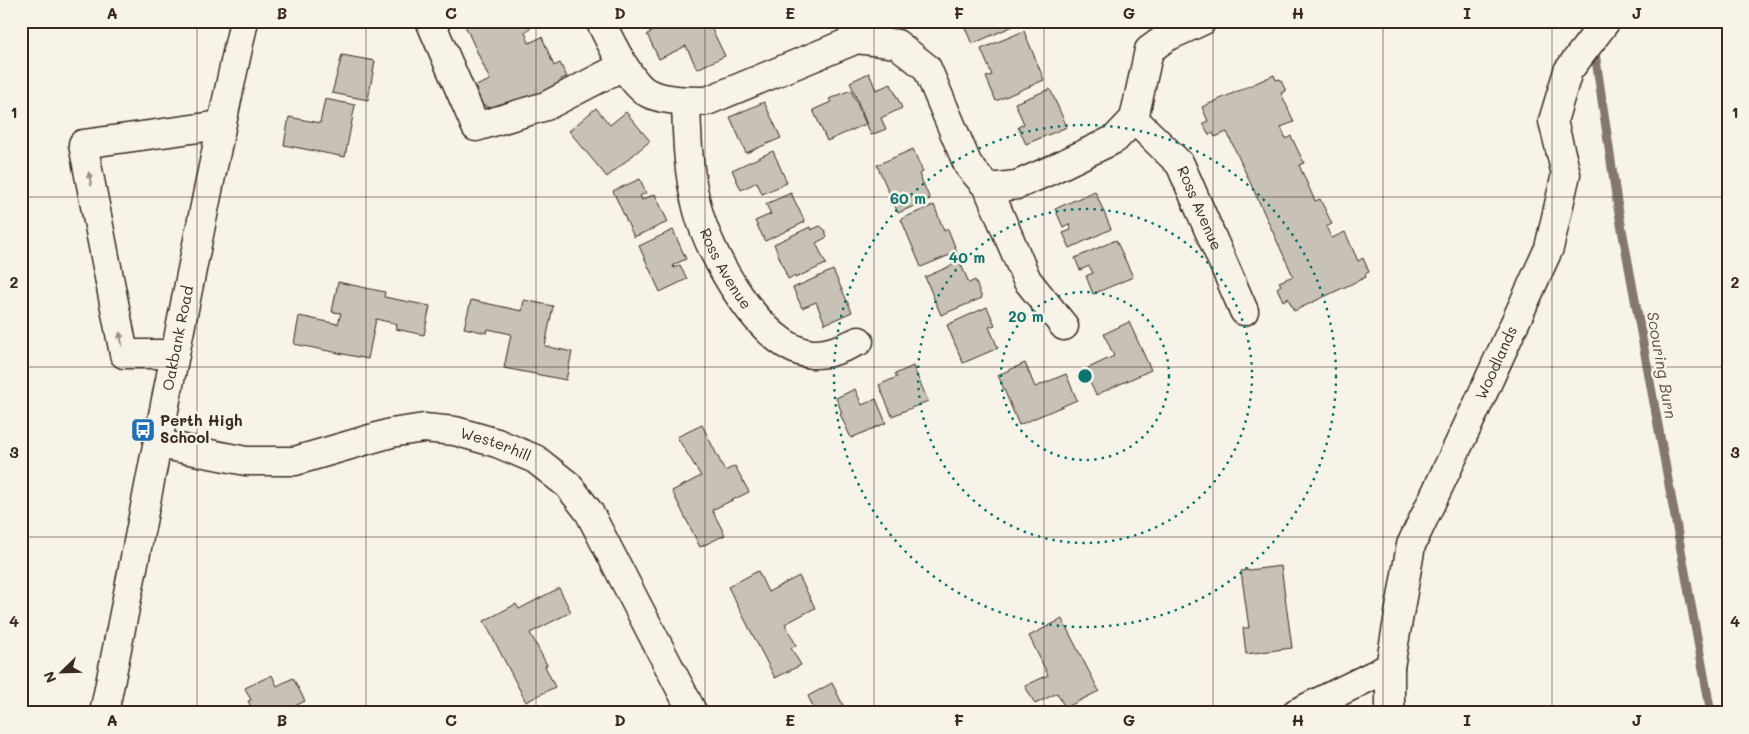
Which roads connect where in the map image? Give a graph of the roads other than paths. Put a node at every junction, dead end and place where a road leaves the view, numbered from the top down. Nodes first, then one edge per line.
1 (244, 21) edge
2 (430, 21) edge
3 (600, 21) edge
4 (1202, 21) edge
5 (1606, 21) edge
6 (895, 32) edge
7 (623, 66) junction
8 (686, 101) junction
9 (1134, 119) junction
10 (221, 125) junction
11 (988, 188) junction
12 (1244, 311) dead end
13 (1064, 326) dead end
14 (859, 340) dead end
15 (175, 354) junction
16 (159, 444) junction
17 (1390, 667) junction
18 (104, 713) edge
19 (693, 713) edge
20 (1296, 713) edge
21 (1390, 713) edge

1 - 10 street, Oakbank Road
2 - 7 street
3 - 7 street
4 - 9 street
5 - 17 street, Woodlands
6 - 8 street
6 - 11 street
7 - 8 street
8 - 14 street, Ross Avenue
9 - 11 street
9 - 12 street, Ross Avenue
10 - 15 street, Oakbank Road
15 -> 10 street
11 - 13 street
15 - 16 street, Oakbank Road
16 - 18 street, Oakbank Road
16 - 19 street, Westerhill
17 - 20 street
17 - 21 street, Woodlands

